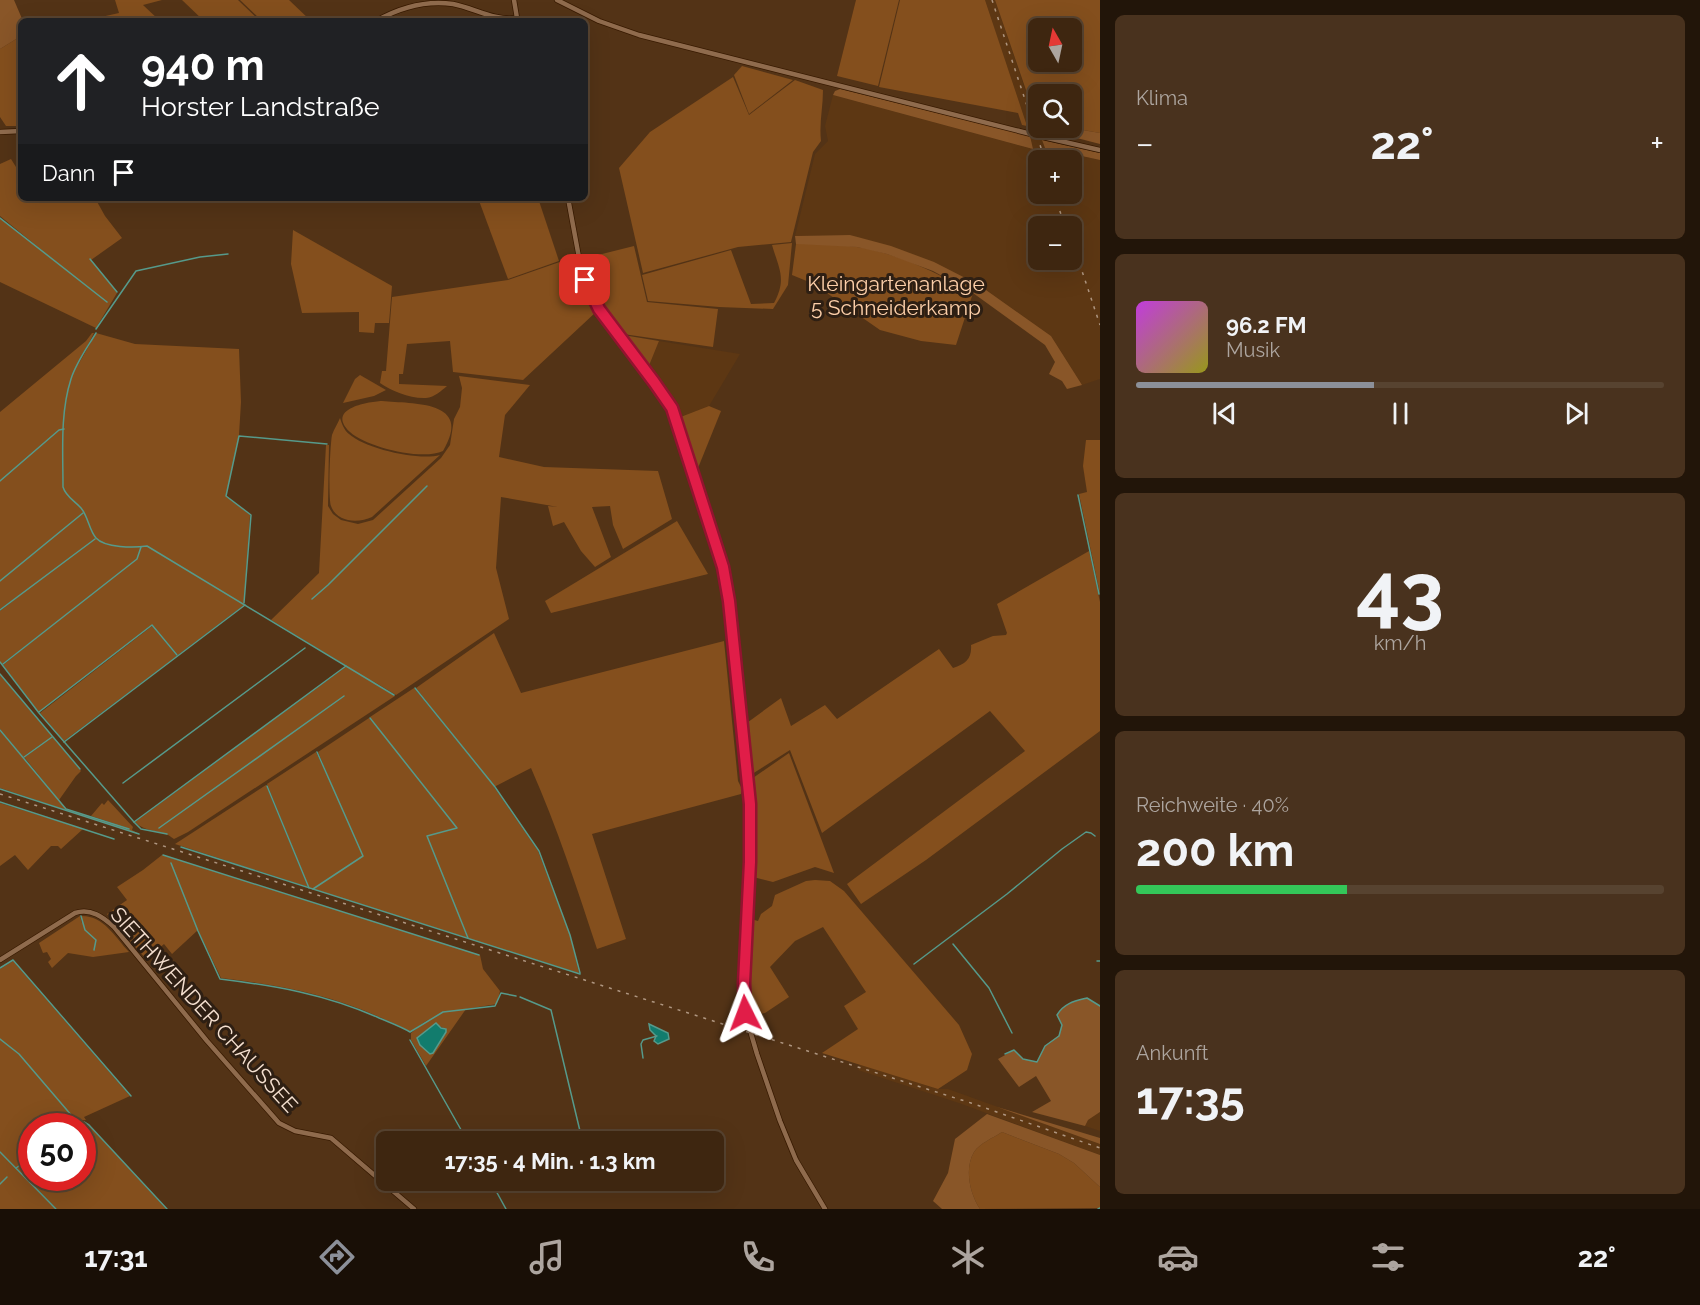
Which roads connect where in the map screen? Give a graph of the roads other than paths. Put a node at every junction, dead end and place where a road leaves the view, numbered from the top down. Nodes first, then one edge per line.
1 (516, 0) edge
2 (556, 0) edge
3 (382, 18) edge
4 (501, 18) edge
5 (517, 18) edge
6 (18, 131) edge
7 (0, 132) edge
8 (1100, 150) edge
9 (569, 201) edge
10 (0, 960) edge
11 (414, 1209) edge
12 (825, 1209) edge

1 - 5 main road
2 - 8 main road, bridge
3 - 4 main road
6 - 7 main road
9 - 12 main road
10 - 11 main road, SIETHWENDER CHAUSSEE

